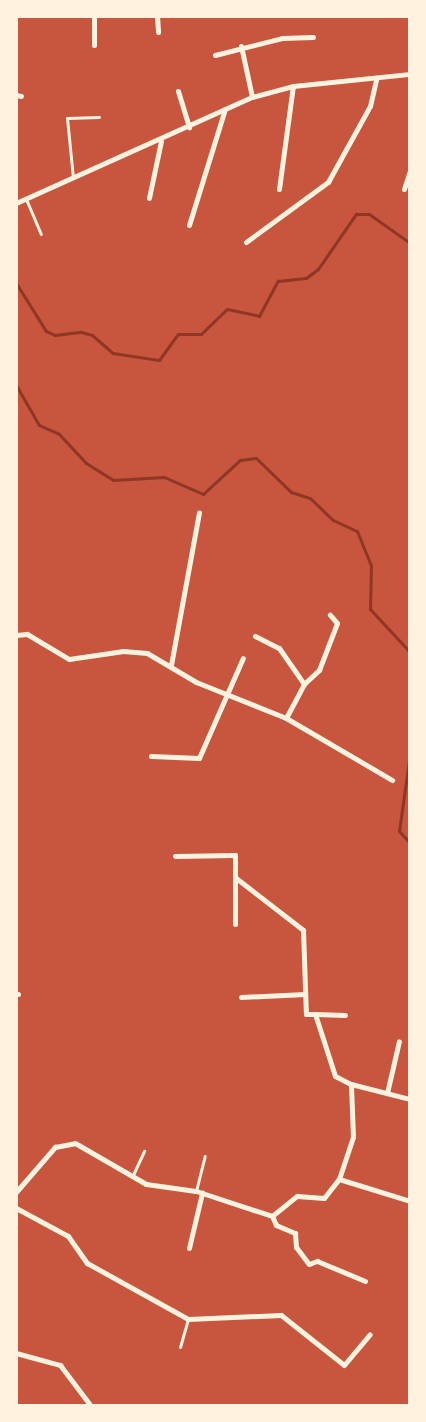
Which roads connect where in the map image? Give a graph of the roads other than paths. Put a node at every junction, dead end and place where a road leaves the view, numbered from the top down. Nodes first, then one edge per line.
1 (94, 16) edge
2 (157, 16) edge
3 (158, 32) dead end
4 (313, 37) dead end
5 (94, 45) dead end
6 (241, 46) junction
7 (215, 54) dead end
8 (410, 74) edge
9 (376, 79) junction
10 (293, 86) junction
11 (178, 91) dead end
12 (252, 97) junction
13 (226, 110) junction
14 (99, 118) dead end
15 (189, 127) junction
16 (162, 140) junction
17 (410, 170) edge
18 (73, 179) junction
19 (278, 189) dead end
20 (404, 189) dead end
21 (149, 198) dead end
22 (26, 199) junction
23 (16, 203) edge
24 (189, 225) dead end
25 (41, 234) dead end
26 (246, 242) dead end
27 (199, 513) dead end
28 (330, 615) dead end
29 (16, 635) edge
30 (255, 636) dead end
31 (243, 658) dead end
32 (171, 665) junction
33 (304, 684) junction
34 (225, 695) junction
35 (286, 718) junction
36 (151, 756) dead end
37 (392, 780) dead end
38 (175, 856) dead end
39 (236, 878) junction
40 (236, 924) dead end
41 (305, 994) junction
42 (241, 997) dead end
43 (315, 1014) junction
44 (345, 1015) dead end
45 (399, 1041) dead end
46 (351, 1084) junction
47 (387, 1094) junction
48 (410, 1099) edge
49 (144, 1151) dead end
50 (205, 1156) dead end
51 (132, 1178) junction
52 (339, 1179) junction
53 (16, 1192) edge
54 (199, 1192) junction
55 (410, 1201) edge
56 (16, 1208) edge
57 (272, 1216) junction
58 (189, 1248) dead end
59 (365, 1281) dead end
60 (188, 1319) junction
61 (370, 1334) dead end
62 (180, 1347) dead end
63 (16, 1353) edge
64 (91, 1406) edge

1 - 5 street
2 - 3 street
4 - 6 street
6 - 7 street
6 - 12 street
8 - 9 street
9 - 10 street
9 - 26 street
10 - 12 street
10 - 19 street
11 - 15 street
12 - 13 street
13 - 15 street
13 - 24 street
14 - 18 lane
15 - 16 street
16 - 18 street
16 - 21 street
17 - 20 street
18 - 22 street
22 - 23 street
22 - 25 lane
27 - 32 street
28 - 33 street
29 - 32 street
30 - 33 street
31 - 34 street
32 - 34 street
33 - 35 street
34 - 35 street
34 - 36 street
35 - 37 street
38 - 39 street
39 - 40 street
39 - 41 street
41 - 42 street
41 - 43 street
43 - 44 street
43 - 46 street
45 - 47 street
46 - 47 street
46 - 52 street
47 - 48 street
49 - 51 lane
50 - 54 lane
51 - 53 street
51 - 54 street
52 - 55 street
52 - 57 street
54 - 57 street
54 - 58 street
56 - 60 street
57 - 59 street
60 - 61 street
60 - 62 lane
63 - 64 street

